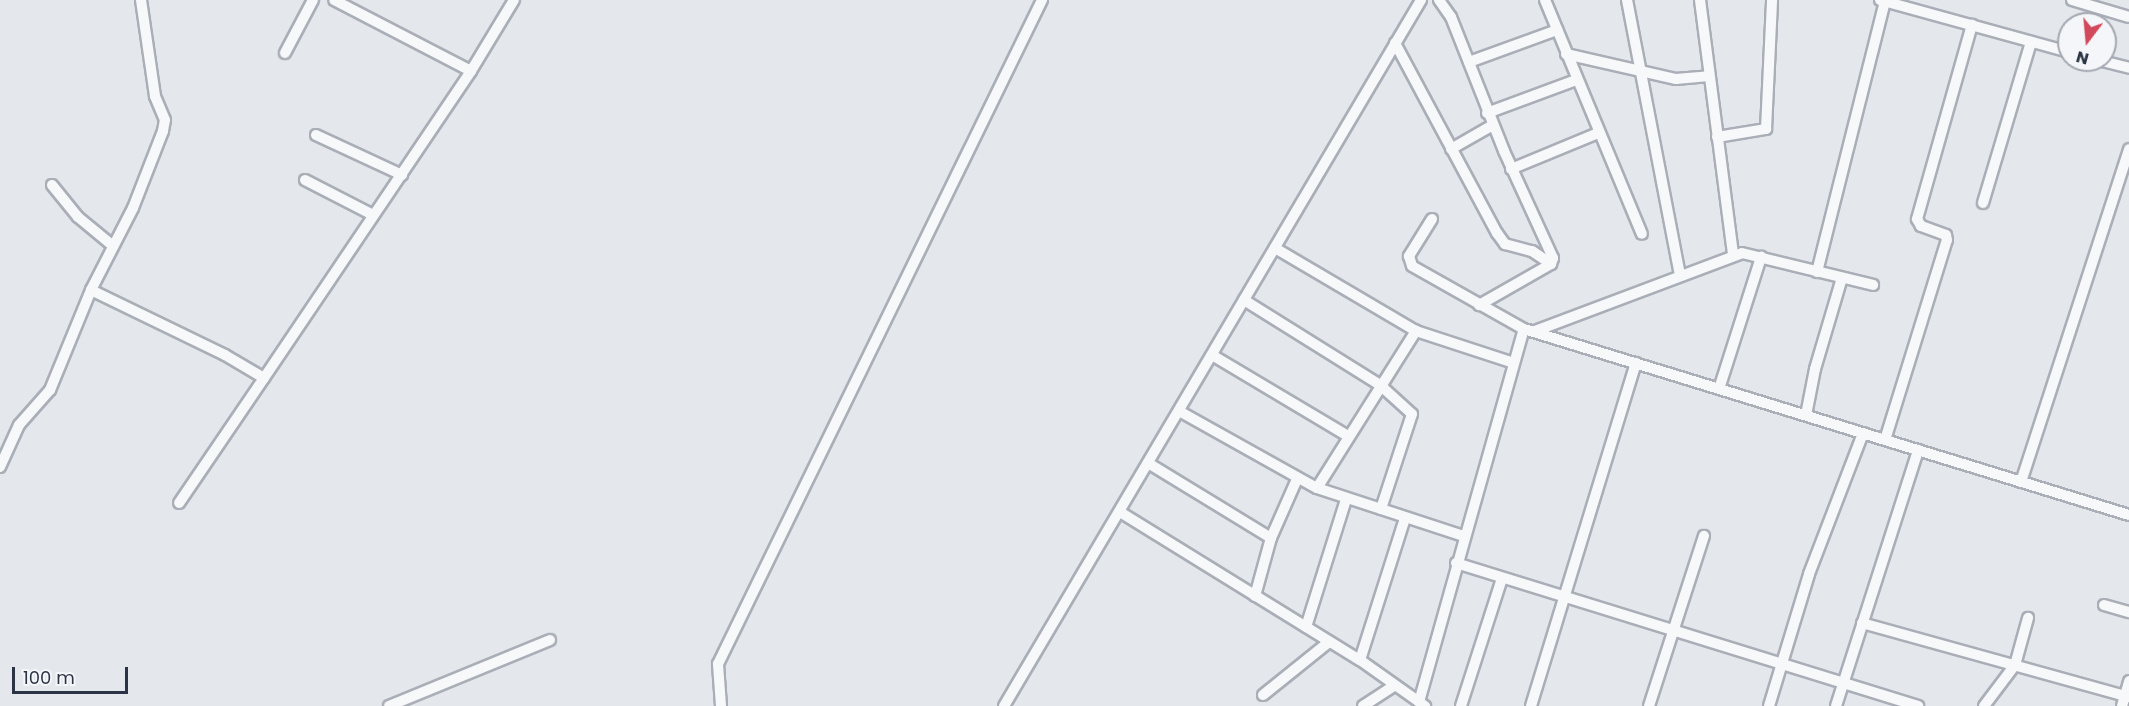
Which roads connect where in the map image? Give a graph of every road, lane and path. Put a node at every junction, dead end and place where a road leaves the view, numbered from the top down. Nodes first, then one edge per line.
1 (141, 0) edge
2 (313, 0) edge
3 (334, 0) edge
4 (514, 0) edge
5 (1042, 0) edge
6 (1421, 0) edge
7 (1438, 0) edge
8 (1545, 0) edge
9 (1627, 0) edge
10 (1700, 0) edge
11 (1772, 0) edge
12 (2072, 0) edge
13 (1882, 1) edge
14 (2129, 17) edge
15 (1972, 25) junction
16 (1557, 30) junction
17 (2031, 42) junction
18 (1395, 43) junction
19 (2057, 49) edge
20 (285, 53) dead end
21 (1566, 54) junction
22 (1469, 62) junction
23 (471, 71) junction
24 (1640, 71) junction
25 (1709, 76) junction
26 (1576, 80) junction
27 (1487, 113) junction
28 (1493, 125) junction
29 (1598, 133) junction
30 (316, 135) dead end
31 (1717, 137) junction
32 (2129, 148) edge
33 (1451, 149) junction
34 (1512, 169) junction
35 (402, 175) junction
36 (305, 180) dead end
37 (52, 185) dead end
38 (1983, 203) dead end
39 (373, 215) junction
40 (1432, 219) dead end
41 (1642, 234) dead end
42 (113, 246) junction
43 (1275, 248) junction
44 (1733, 254) junction
45 (1761, 257) junction
46 (1551, 264) junction
47 (1817, 272) junction
48 (1680, 275) junction
49 (1842, 278) junction
50 (1872, 285) dead end
51 (91, 290) junction
52 (1244, 300) junction
53 (1479, 305) junction
54 (1529, 330) junction
55 (1416, 331) junction
56 (1212, 355) junction
57 (1514, 363) junction
58 (1636, 363) junction
59 (264, 378) junction
60 (1380, 386) junction
61 (1719, 389) junction
62 (1179, 411) junction
63 (1806, 415) junction
64 (1863, 433) junction
65 (1348, 436) junction
66 (1885, 440) junction
67 (1917, 450) junction
68 (1148, 464) junction
69 (0, 467) edge
70 (1297, 479) junction
71 (2021, 482) junction
72 (1317, 488) junction
73 (1346, 499) junction
74 (179, 503) dead end
75 (1381, 509) junction
76 (1120, 513) junction
77 (2129, 515) edge
78 (1405, 518) junction
79 (1464, 536) junction
80 (1704, 536) dead end
81 (1271, 538) junction
82 (1456, 563) junction
83 (1502, 578) junction
84 (1255, 596) junction
85 (1565, 598) junction
86 (2104, 605) dead end
87 (2129, 612) edge
88 (2028, 618) dead end
89 (1862, 623) junction
90 (1306, 627) junction
91 (1672, 632) junction
92 (550, 640) dead end
93 (1329, 642) junction
94 (1360, 660) junction
95 (1782, 663) junction
96 (2015, 665) junction
97 (2129, 681) edge
98 (1844, 682) junction
99 (1395, 685) junction
100 (1263, 694) dead end
101 (2125, 699) edge
102 (1422, 704) edge
103 (389, 706) edge
104 (721, 706) edge
105 (1004, 706) edge
106 (1363, 706) edge
107 (1461, 706) edge
108 (1531, 706) edge
109 (1649, 706) edge
110 (1769, 706) edge
111 (1836, 706) edge
112 (1918, 706) edge
113 (1984, 706) edge

1 - 42 street
2 - 20 street
3 - 23 street
4 - 23 street
5 - 104 street
6 - 18 street
7 - 22 street
8 - 16 street
9 - 24 street
10 - 25 street
11 - 31 street
12 - 14 street
13 - 15 street
13 - 47 street
15 - 17 street
15 - 66 street
16 - 21 street
16 - 22 street
17 - 19 street
17 - 38 street
18 - 33 street
18 - 43 street
21 - 24 street
21 - 26 street
22 - 27 street
23 - 35 street
24 - 25 street
24 - 48 street
25 - 31 street
26 - 27 street
26 - 29 street
27 - 28 street
28 - 33 street
28 - 34 street
29 - 34 street
29 - 41 street
30 - 35 street
31 - 44 street
32 - 71 street
33 - 46 street
34 - 46 street
35 - 39 street
36 - 39 street
37 - 42 street
39 - 59 street
40 - 53 street
42 - 51 street
43 - 52 street
43 - 55 street
44 - 45 street
44 - 48 street
45 - 47 street
45 - 61 street
46 - 53 street
47 - 49 street
48 - 54 street
49 - 50 street
49 - 63 street
51 - 59 street
51 - 69 street
52 - 56 street
52 - 60 street
53 - 54 street
54 - 57 street
54 - 58 street
55 - 57 street
55 - 60 street
56 - 62 street
56 - 65 street
57 - 79 street
58 - 61 street
58 - 85 street
59 - 74 street
60 - 65 street
60 - 75 street
61 - 63 street
62 - 68 street
62 - 70 street
63 - 64 street
64 - 66 street
64 - 95 street
65 - 72 street
66 - 67 street
67 - 71 street
67 - 89 street
68 - 76 street
68 - 81 street
70 - 72 street
70 - 81 street
71 - 77 street
72 - 73 street
73 - 75 street
73 - 90 street
75 - 78 street
76 - 84 street
76 - 105 street
78 - 79 street
78 - 94 street
79 - 82 street
80 - 91 street
81 - 84 street
82 - 83 street
82 - 102 street
83 - 85 street
83 - 107 street
84 - 90 street
85 - 91 street
85 - 108 street
86 - 87 street
88 - 96 street
89 - 96 street
89 - 98 street
90 - 93 street
91 - 95 street
91 - 109 street
92 - 103 street
93 - 94 street
93 - 100 street
94 - 99 street
95 - 98 street
95 - 110 street
96 - 101 street
96 - 113 street
97 - 101 street
98 - 111 street
98 - 112 street
99 - 102 street
99 - 106 street

